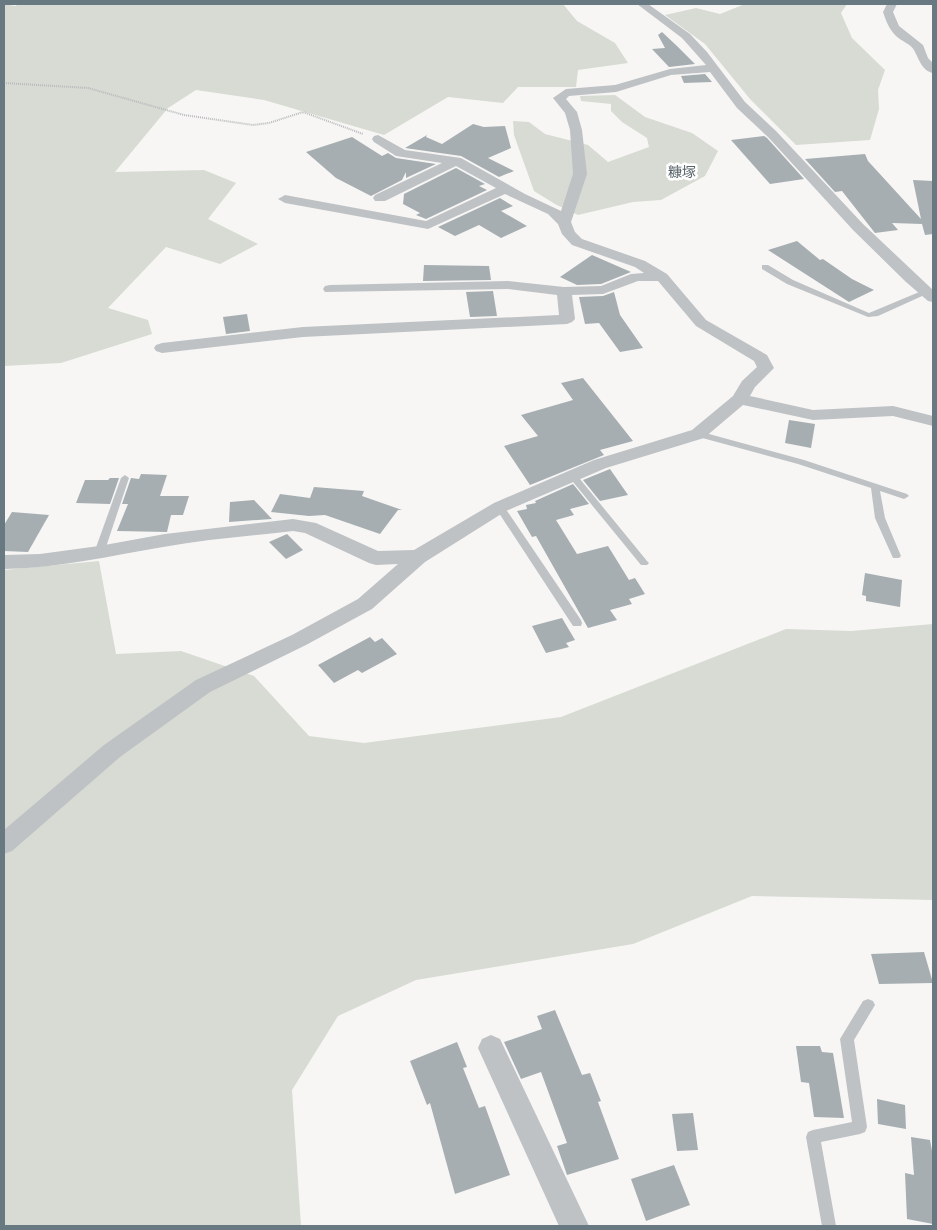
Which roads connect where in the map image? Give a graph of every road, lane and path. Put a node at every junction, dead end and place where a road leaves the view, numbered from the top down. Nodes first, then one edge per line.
1 (642, 4) edge
2 (892, 4) edge
3 (713, 68) junction
4 (933, 70) edge
5 (4, 83) edge
6 (378, 139) joint
7 (456, 161) junction
8 (505, 189) junction
9 (380, 198) dead end
10 (285, 199) dead end
11 (564, 222) junction
12 (765, 267) dead end
13 (662, 277) junction
14 (330, 289) dead end
15 (564, 291) junction
16 (930, 295) edge
17 (162, 348) dead end
18 (740, 399) junction
19 (933, 421) edge
20 (698, 434) junction
21 (572, 475) junction
22 (125, 478) dead end
23 (875, 487) junction
24 (904, 496) dead end
25 (500, 507) junction
26 (99, 553) junction
27 (896, 556) dead end
28 (418, 557) junction
29 (4, 562) edge
30 (644, 564) dead end
31 (577, 623) dead end
32 (4, 844) edge
33 (868, 1005) dead end
34 (492, 1048) dead end
35 (574, 1226) edge
36 (829, 1226) edge

1 - 3 street
2 - 4 street
3 - 11 street
3 - 16 street
5 - 6 path
6 - 7 street
7 - 8 street
7 - 9 street
8 - 10 street
8 - 11 street
11 - 13 street
12 - 16 lane
13 - 15 street
13 - 18 street
14 - 15 street
15 - 17 street
18 - 19 street
18 - 20 street
20 - 21 street
20 - 23 lane
21 - 25 street
21 - 30 lane
22 - 26 lane
23 - 24 lane
23 - 27 lane
25 - 28 street
25 - 31 lane
26 - 28 street
26 - 29 street
28 - 32 street
33 - 36 lane
34 - 35 street

